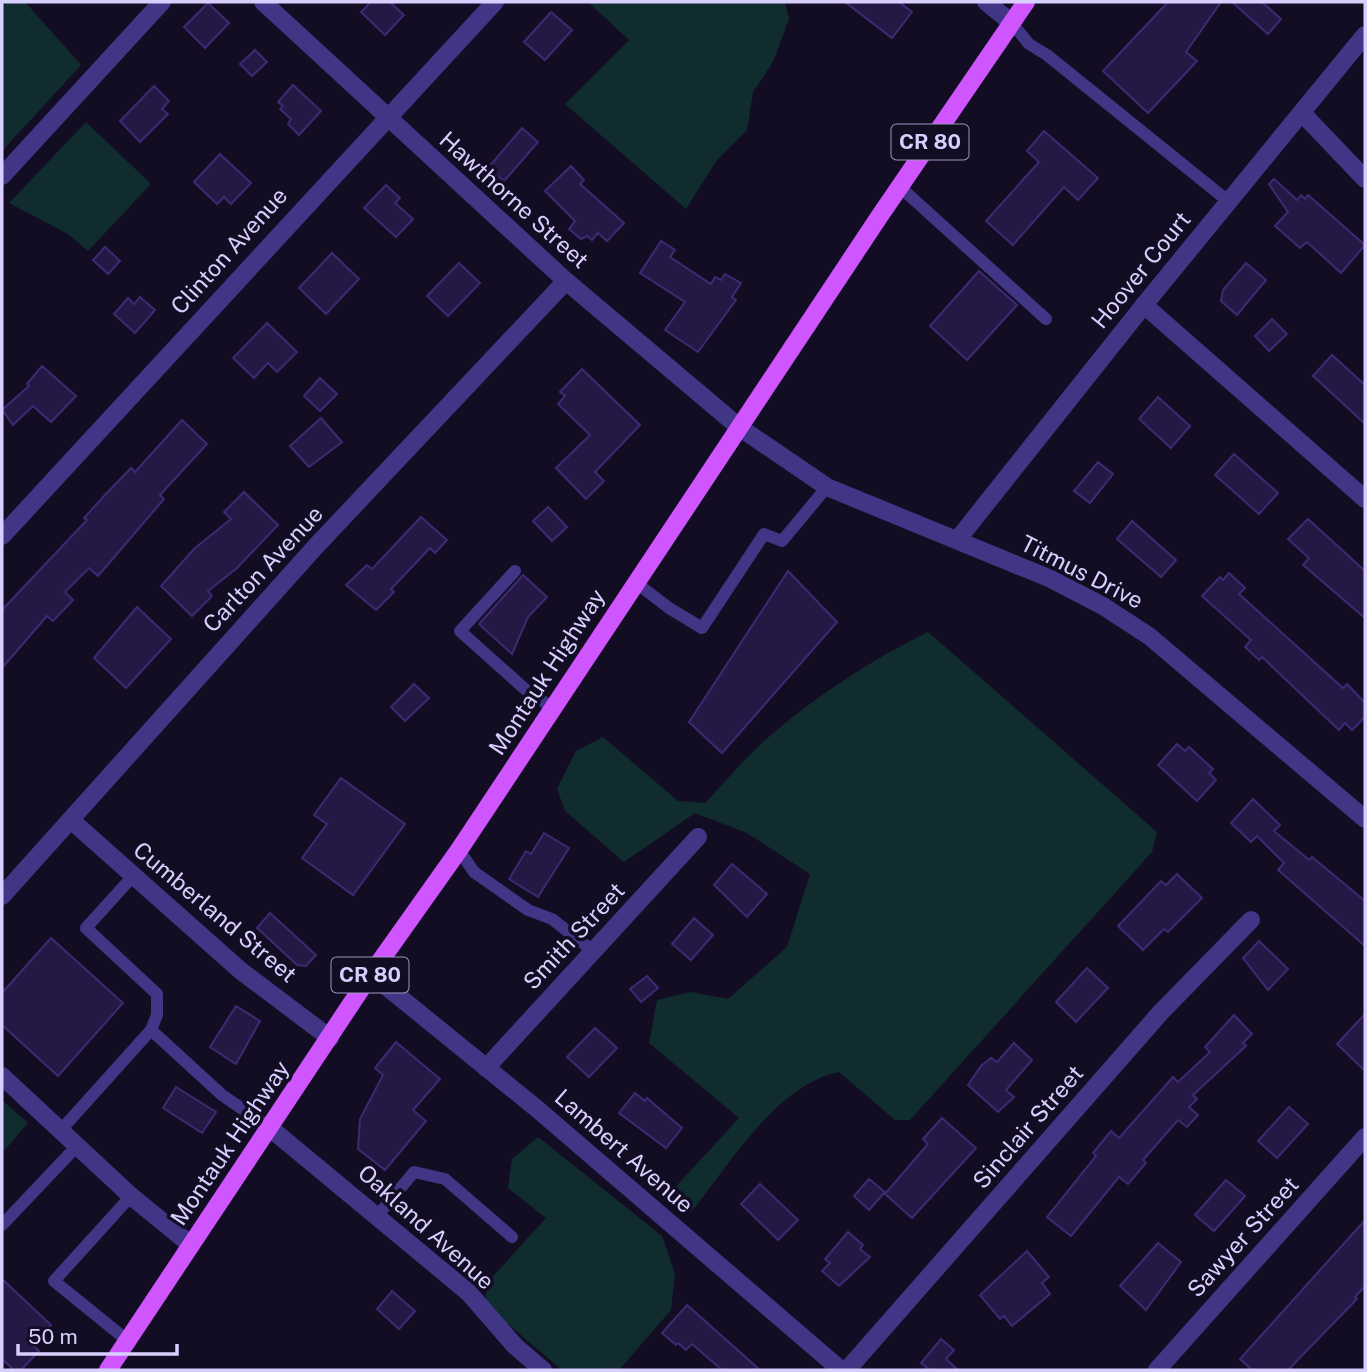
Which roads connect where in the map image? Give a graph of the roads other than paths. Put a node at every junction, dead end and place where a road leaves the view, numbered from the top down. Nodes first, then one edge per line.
1 (162, 2) edge
2 (263, 2) edge
3 (495, 2) edge
4 (986, 2) edge
5 (1026, 2) edge
6 (1011, 22) junction
7 (1365, 35) edge
8 (1302, 113) junction
9 (389, 118) junction
10 (2, 176) edge
11 (1365, 179) edge
12 (900, 187) junction
13 (1228, 201) junction
14 (566, 281) junction
15 (1143, 305) junction
16 (1046, 319) dead end
17 (739, 427) junction
18 (827, 487) junction
19 (1365, 499) edge
20 (2, 536) edge
21 (958, 540) junction
22 (515, 571) dead end
23 (635, 582) junction
24 (553, 708) junction
25 (1365, 819) edge
26 (72, 821) junction
27 (698, 838) dead end
28 (459, 850) junction
29 (134, 876) junction
30 (2, 896) edge
31 (1251, 920) dead end
32 (593, 951) junction
33 (371, 974) junction
34 (152, 1030) junction
35 (330, 1038) junction
36 (486, 1068) junction
37 (2, 1076) edge
38 (270, 1128) junction
39 (61, 1130) junction
40 (1365, 1137) edge
41 (77, 1146) junction
42 (131, 1196) junction
43 (378, 1215) junction
44 (2, 1226) edge
45 (512, 1237) dead end
46 (191, 1245) junction
47 (128, 1341) junction
48 (108, 1370) edge
49 (543, 1370) edge
50 (841, 1370) edge
51 (847, 1370) edge
52 (1157, 1370) edge

1 - 10 street
2 - 9 street, Hawthorne Street
3 - 9 street, Clinton Avenue
4 - 6 street
5 - 6 main road, Montauk Highway / CR 80
6 - 12 main road, Montauk Highway / CR 80
6 - 13 lane
7 - 8 street, Hoover Court
8 - 11 street
8 - 13 street, Hoover Court
9 - 14 street, Hawthorne Street
9 - 20 street, Clinton Avenue
12 - 16 lane
12 - 17 main road, Montauk Highway / CR 80
13 - 15 street, Hoover Court
14 - 17 street, Hawthorne Street
14 - 26 street, Carlton Avenue
15 - 19 street
15 - 21 street, Hoover Court
17 - 18 street, Titmus Drive
17 - 23 main road, Montauk Highway / CR 80
18 - 21 street, Titmus Drive
18 - 23 lane
21 - 25 street, Titmus Drive
22 - 24 lane
23 - 24 main road, Montauk Highway / CR 80
24 - 28 main road, Montauk Highway / CR 80
26 - 29 street, Cumberland Street
26 - 30 street, Carlton Avenue
27 - 32 street, Smith Street
28 - 32 lane
28 - 33 main road, Montauk Highway / CR 80
29 - 34 lane
29 - 35 street, Cumberland Street
31 - 51 street, Sinclair Street
32 - 36 street, Smith Street
33 - 35 main road, Montauk Highway / CR 80
33 - 36 street, Lambert Avenue
34 - 38 lane
34 - 39 lane
35 - 38 main road, Montauk Highway / CR 80
36 - 50 street, Lambert Avenue
37 - 39 street
38 - 43 street, Oakland Avenue
38 - 46 main road, Montauk Highway / CR 80
39 - 41 street
40 - 52 street, Sawyer Street
41 - 42 street
41 - 44 lane
42 - 46 street
42 - 47 lane
43 - 45 lane
43 - 49 street, Oakland Avenue
46 - 47 main road, Montauk Highway / CR 80
47 - 48 main road, Montauk Highway / CR 80

